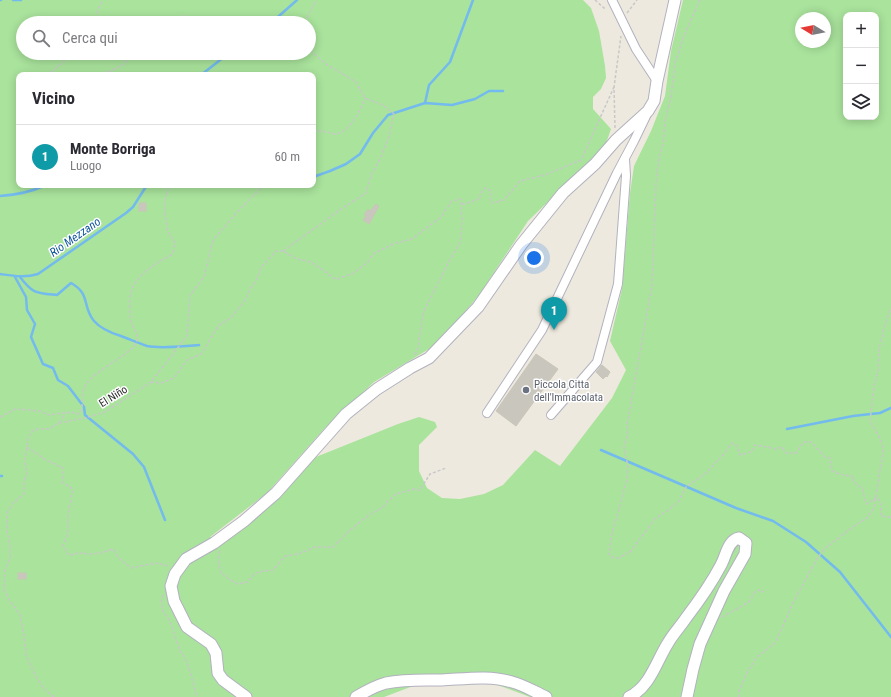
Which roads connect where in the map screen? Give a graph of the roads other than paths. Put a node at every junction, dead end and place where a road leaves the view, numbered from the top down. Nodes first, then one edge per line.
1 (675, 0) edge
2 (613, 2) edge
3 (657, 81) junction
4 (648, 111) junction
5 (625, 159) junction
6 (487, 413) dead end
7 (551, 415) dead end
8 (246, 697) edge
9 (356, 697) edge
10 (546, 697) edge
11 (629, 697) edge
12 (687, 697) edge

1 - 3 main road
2 - 3 street
3 - 4 main road
4 - 5 street
4 - 8 main road
5 - 6 street
5 - 7 street
9 - 10 main road
11 - 12 main road

